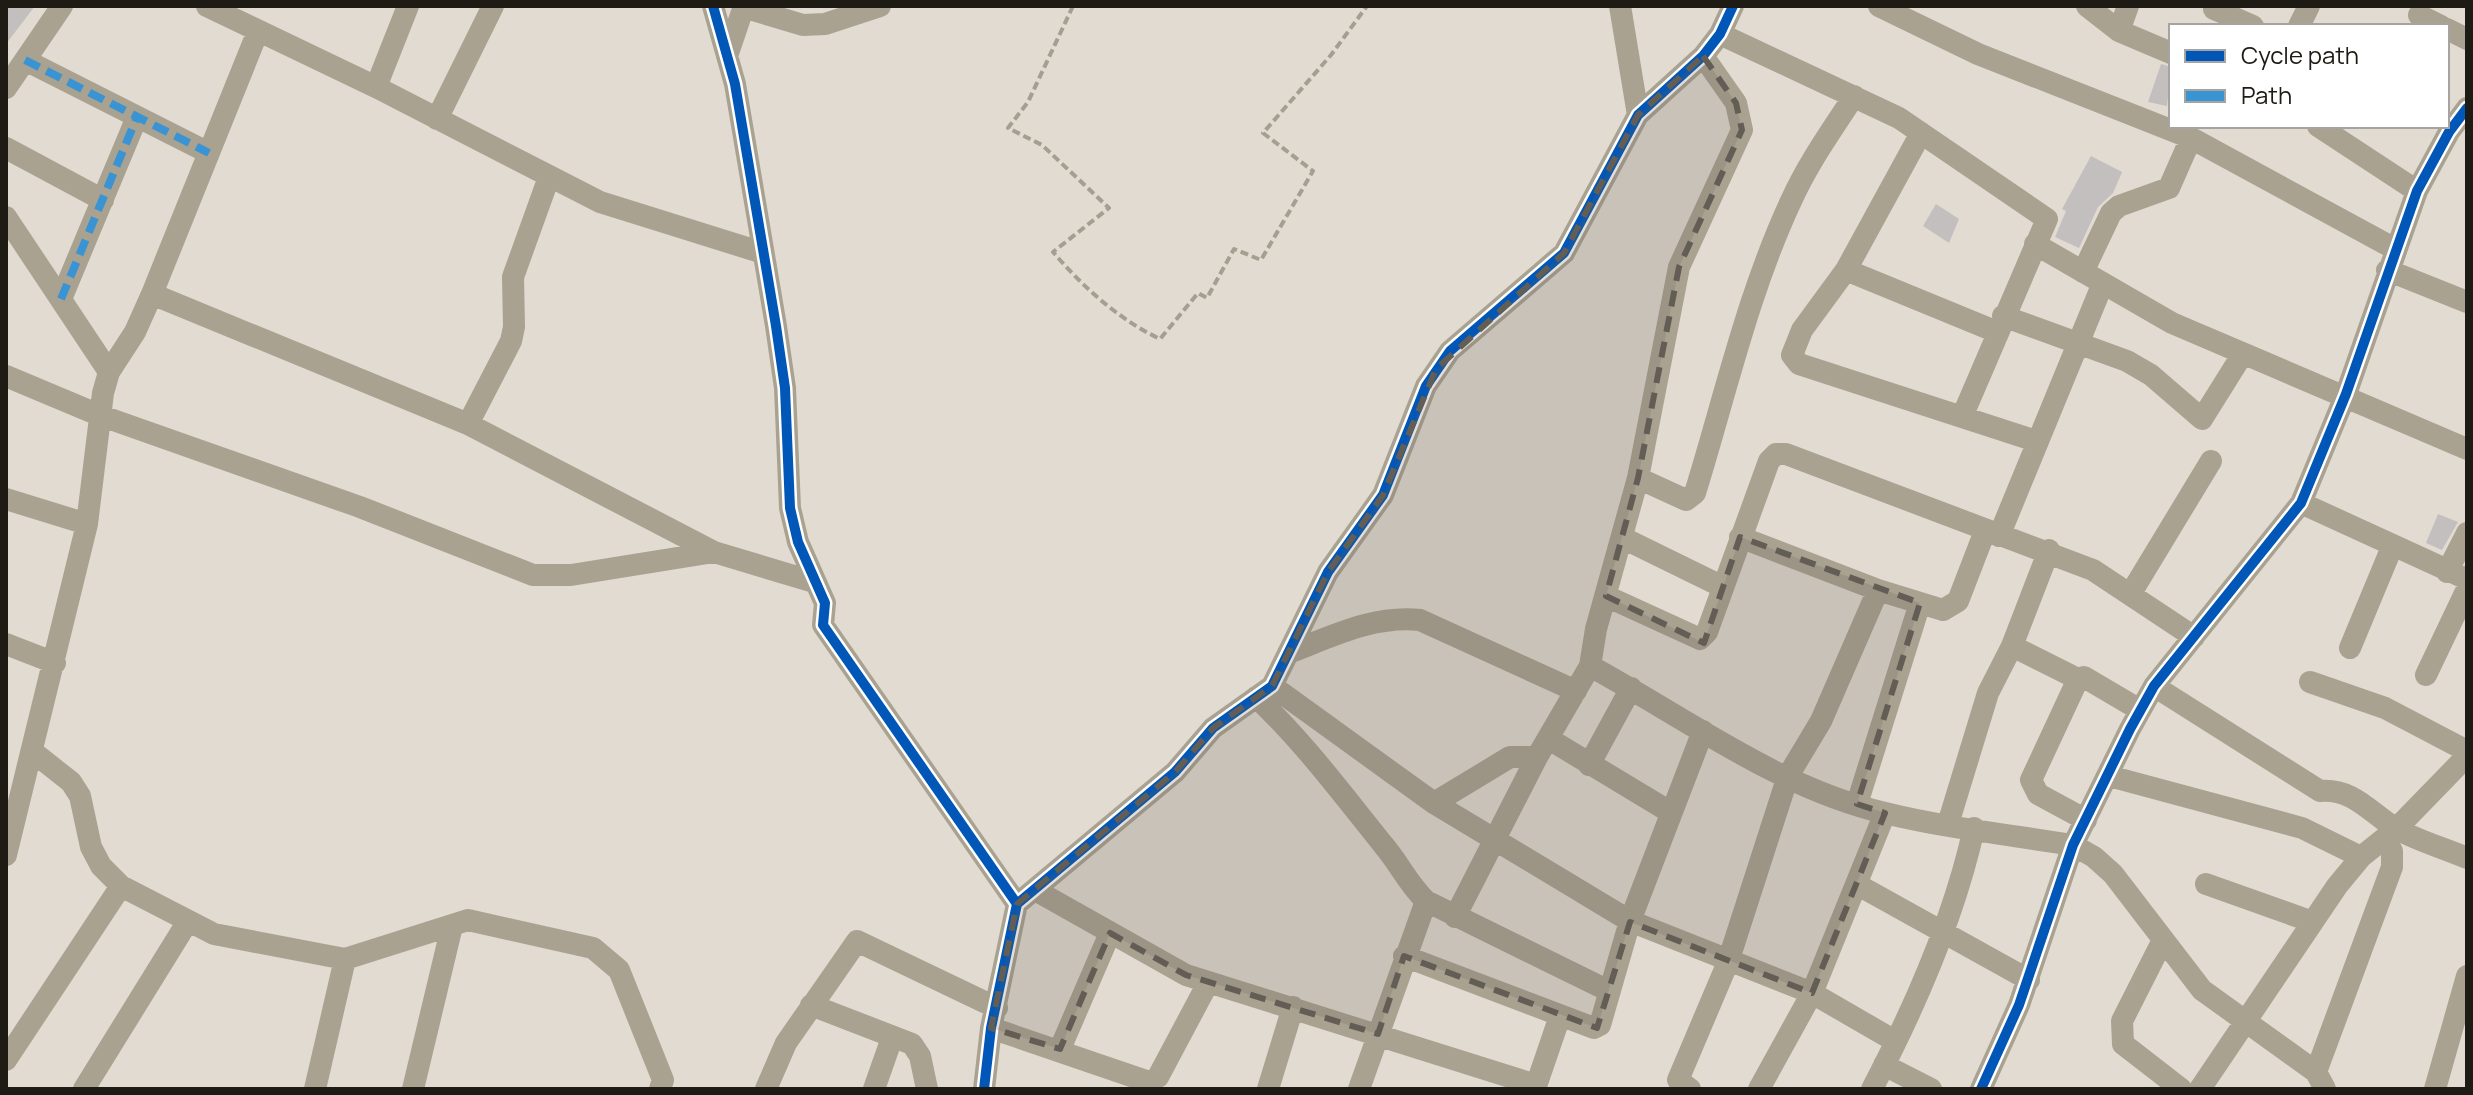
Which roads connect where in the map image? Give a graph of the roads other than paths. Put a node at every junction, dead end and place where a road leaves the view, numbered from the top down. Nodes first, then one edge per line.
1 (62, 6) edge
2 (207, 6) edge
3 (408, 6) edge
4 (493, 6) edge
5 (713, 6) edge
6 (744, 6) edge
7 (880, 6) edge
8 (1620, 6) edge
9 (1733, 6) edge
10 (1879, 6) edge
11 (2087, 6) edge
12 (2128, 6) edge
13 (2309, 6) edge
14 (2213, 14) edge
15 (2418, 16) edge
16 (2246, 24) edge
17 (2300, 24) edge
18 (2436, 24) edge
19 (2449, 30) edge
20 (258, 31) junction
21 (2119, 31) junction
22 (1720, 34) junction
23 (2467, 39) edge
24 (2169, 52) edge
25 (727, 56) junction
26 (1703, 56) junction
27 (17, 63) edge
28 (376, 87) junction
29 (6, 88) edge
30 (1854, 96) junction
31 (2467, 108) edge
32 (1638, 115) junction
33 (137, 117) junction
34 (437, 119) junction
35 (2321, 128) edge
36 (2359, 128) edge
37 (1921, 133) junction
38 (2191, 138) junction
39 (2350, 146) junction
40 (6, 148) edge
41 (209, 153) junction
42 (549, 177) junction
43 (2417, 191) junction
44 (103, 200) junction
45 (6, 217) edge
46 (2035, 244) junction
47 (760, 252) junction
48 (2391, 260) junction
49 (1846, 270) junction
50 (2083, 272) junction
51 (2103, 283) junction
52 (152, 294) junction
53 (61, 299) junction
54 (2467, 302) edge
55 (2000, 324) junction
56 (2079, 343) junction
57 (2242, 355) junction
58 (109, 372) junction
59 (6, 376) edge
60 (2346, 394) junction
61 (99, 415) junction
62 (1962, 417) junction
63 (468, 424) junction
64 (2036, 441) junction
65 (2467, 449) edge
66 (2211, 461) dead end
67 (1638, 478) junction
68 (6, 499) edge
69 (2301, 503) junction
70 (87, 524) junction
71 (1992, 533) junction
72 (2467, 533) edge
73 (1740, 537) junction
74 (1623, 538) junction
75 (2392, 547) junction
76 (2049, 550) junction
77 (714, 552) junction
78 (2457, 576) edge
79 (814, 582) junction
80 (1723, 587) junction
81 (2467, 589) edge
82 (1878, 590) junction
83 (2131, 593) junction
84 (1606, 596) junction
85 (1920, 603) junction
86 (2194, 637) junction
87 (6, 644) edge
88 (2012, 646) junction
89 (2350, 648) dead end
90 (1288, 653) junction
91 (55, 663) junction
92 (1590, 666) junction
93 (2426, 675) dead end
94 (2078, 679) junction
95 (2310, 682) dead end
96 (2154, 686) junction
97 (1631, 688) junction
98 (1576, 691) junction
99 (1264, 692) junction
100 (2140, 710) junction
101 (1703, 731) junction
102 (1543, 748) junction
103 (33, 752) junction
104 (2467, 753) edge
105 (1589, 765) junction
106 (16, 774) edge
107 (1788, 776) junction
108 (2109, 776) junction
109 (1434, 803) junction
110 (1857, 804) junction
111 (1670, 812) junction
112 (1885, 813) junction
113 (2086, 820) junction
114 (1948, 824) junction
115 (1974, 828) junction
116 (2390, 834) junction
117 (1493, 838) junction
118 (2073, 845) junction
119 (6, 855) edge
120 (2361, 857) junction
121 (2467, 858) edge
122 (2206, 884) dead end
123 (1858, 885) junction
124 (121, 886) junction
125 (1026, 897) junction
126 (1426, 901) junction
127 (1455, 917) junction
128 (188, 921) junction
129 (1630, 921) junction
130 (2310, 921) junction
131 (452, 926) junction
132 (1110, 933) junction
133 (1942, 934) junction
134 (2163, 940) junction
135 (1404, 956) junction
136 (345, 959) junction
137 (1728, 962) junction
138 (2467, 976) edge
139 (2029, 980) junction
140 (1208, 983) junction
141 (1609, 991) junction
142 (1812, 993) junction
143 (811, 1005) junction
144 (1293, 1007) junction
145 (1560, 1016) junction
146 (994, 1018) junction
147 (2245, 1020) junction
148 (1378, 1034) junction
149 (892, 1038) junction
150 (1895, 1041) junction
151 (1060, 1049) junction
152 (6, 1060) edge
153 (1884, 1065) junction
154 (2321, 1081) edge
155 (1535, 1087) edge
156 (84, 1089) edge
157 (315, 1089) edge
158 (413, 1089) edge
159 (660, 1089) edge
160 (766, 1089) edge
161 (874, 1089) edge
162 (927, 1089) edge
163 (984, 1089) edge
164 (1268, 1089) edge
165 (1359, 1089) edge
166 (1690, 1089) edge
167 (1759, 1089) edge
168 (1872, 1089) edge
169 (1931, 1089) edge
170 (1981, 1089) edge
171 (2181, 1089) edge
172 (2200, 1089) edge
173 (2435, 1089) edge

1 - 27 street
2 - 20 street
3 - 28 street
4 - 34 street
5 - 25 street
6 - 7 street
6 - 25 street
8 - 32 street
9 - 22 street
10 - 38 street
11 - 21 street
12 - 21 street
13 - 17 street
14 - 16 street
15 - 18 street
19 - 23 street
20 - 28 street
20 - 41 street
21 - 24 street
22 - 26 street
22 - 30 street
25 - 47 street
26 - 32 street
26 - 67 street
27 - 29 street
27 - 33 street
28 - 34 street
30 - 37 street
30 - 67 street
31 - 43 street
32 - 90 street
33 - 41 street
33 - 44 street
34 - 42 street
35 - 39 street
36 - 39 street
37 - 46 street
37 - 49 street
38 - 48 street
38 - 50 street
39 - 43 street
40 - 44 street
41 - 52 street
42 - 47 street
42 - 63 street
43 - 48 street
44 - 53 street
45 - 53 street
46 - 50 street
46 - 55 street
47 - 79 street
48 - 54 street
48 - 60 street
49 - 55 street
49 - 62 street
50 - 51 street
51 - 56 street
51 - 57 street
52 - 58 street
52 - 63 street
53 - 58 street
55 - 56 street
55 - 62 street
56 - 57 street
56 - 64 street
57 - 60 street
58 - 61 street
59 - 61 street
60 - 65 street
60 - 69 street
61 - 70 street
61 - 77 street
62 - 64 street
63 - 77 street
64 - 71 street
66 - 83 street
67 - 74 street
68 - 70 street
69 - 75 street
69 - 86 street
70 - 91 street
71 - 73 street
71 - 76 street
71 - 85 street
72 - 78 street
73 - 80 street
73 - 82 street
74 - 80 street
74 - 84 street
75 - 78 street
75 - 89 street
76 - 83 street
76 - 88 street
77 - 79 street
79 - 125 street
80 - 84 street
81 - 93 street
82 - 85 street
82 - 107 street
83 - 86 street
84 - 92 street
85 - 110 street
86 - 96 street
87 - 91 street
88 - 94 street
88 - 114 street
90 - 98 street
90 - 99 street
91 - 103 street
92 - 97 street
92 - 98 street
94 - 100 street
94 - 113 street
95 - 104 street
96 - 100 street
96 - 116 street
97 - 101 street
97 - 105 street
98 - 102 street
99 - 109 street
99 - 125 street
99 - 126 street
100 - 108 street
101 - 107 street
101 - 111 street
102 - 105 street
102 - 109 street
102 - 117 street
103 - 106 street
103 - 124 street
104 - 116 street
105 - 111 street
106 - 119 street
107 - 110 street
107 - 137 street
108 - 113 street
108 - 120 street
109 - 117 street
110 - 112 street
111 - 129 street
112 - 114 street
112 - 123 street
113 - 118 street
114 - 115 street
115 - 118 street
115 - 133 street
116 - 120 street
116 - 121 street
116 - 154 street
117 - 127 street
117 - 129 street
118 - 134 street
118 - 139 street
120 - 130 street
122 - 130 street
123 - 133 street
123 - 142 street
124 - 128 street
124 - 152 street
125 - 132 street
125 - 146 street
126 - 127 street
126 - 135 street
127 - 141 street
128 - 136 street
128 - 156 street
129 - 137 street
129 - 141 street
130 - 147 street
131 - 136 street
131 - 158 street
131 - 159 street
132 - 140 street
132 - 151 street
133 - 139 street
133 - 150 street
134 - 147 street
134 - 171 street
135 - 145 street
135 - 148 street
136 - 157 street
137 - 142 street
137 - 166 street
138 - 173 street
139 - 170 street
140 - 144 street
140 - 151 street
141 - 145 street
142 - 150 street
142 - 167 street
143 - 146 street
143 - 149 street
143 - 160 street
144 - 148 street
144 - 164 street
145 - 155 street
146 - 151 street
146 - 163 street
147 - 154 street
147 - 172 street
148 - 155 street
148 - 165 street
149 - 161 street
149 - 162 street
150 - 153 street
153 - 168 street
153 - 169 street

